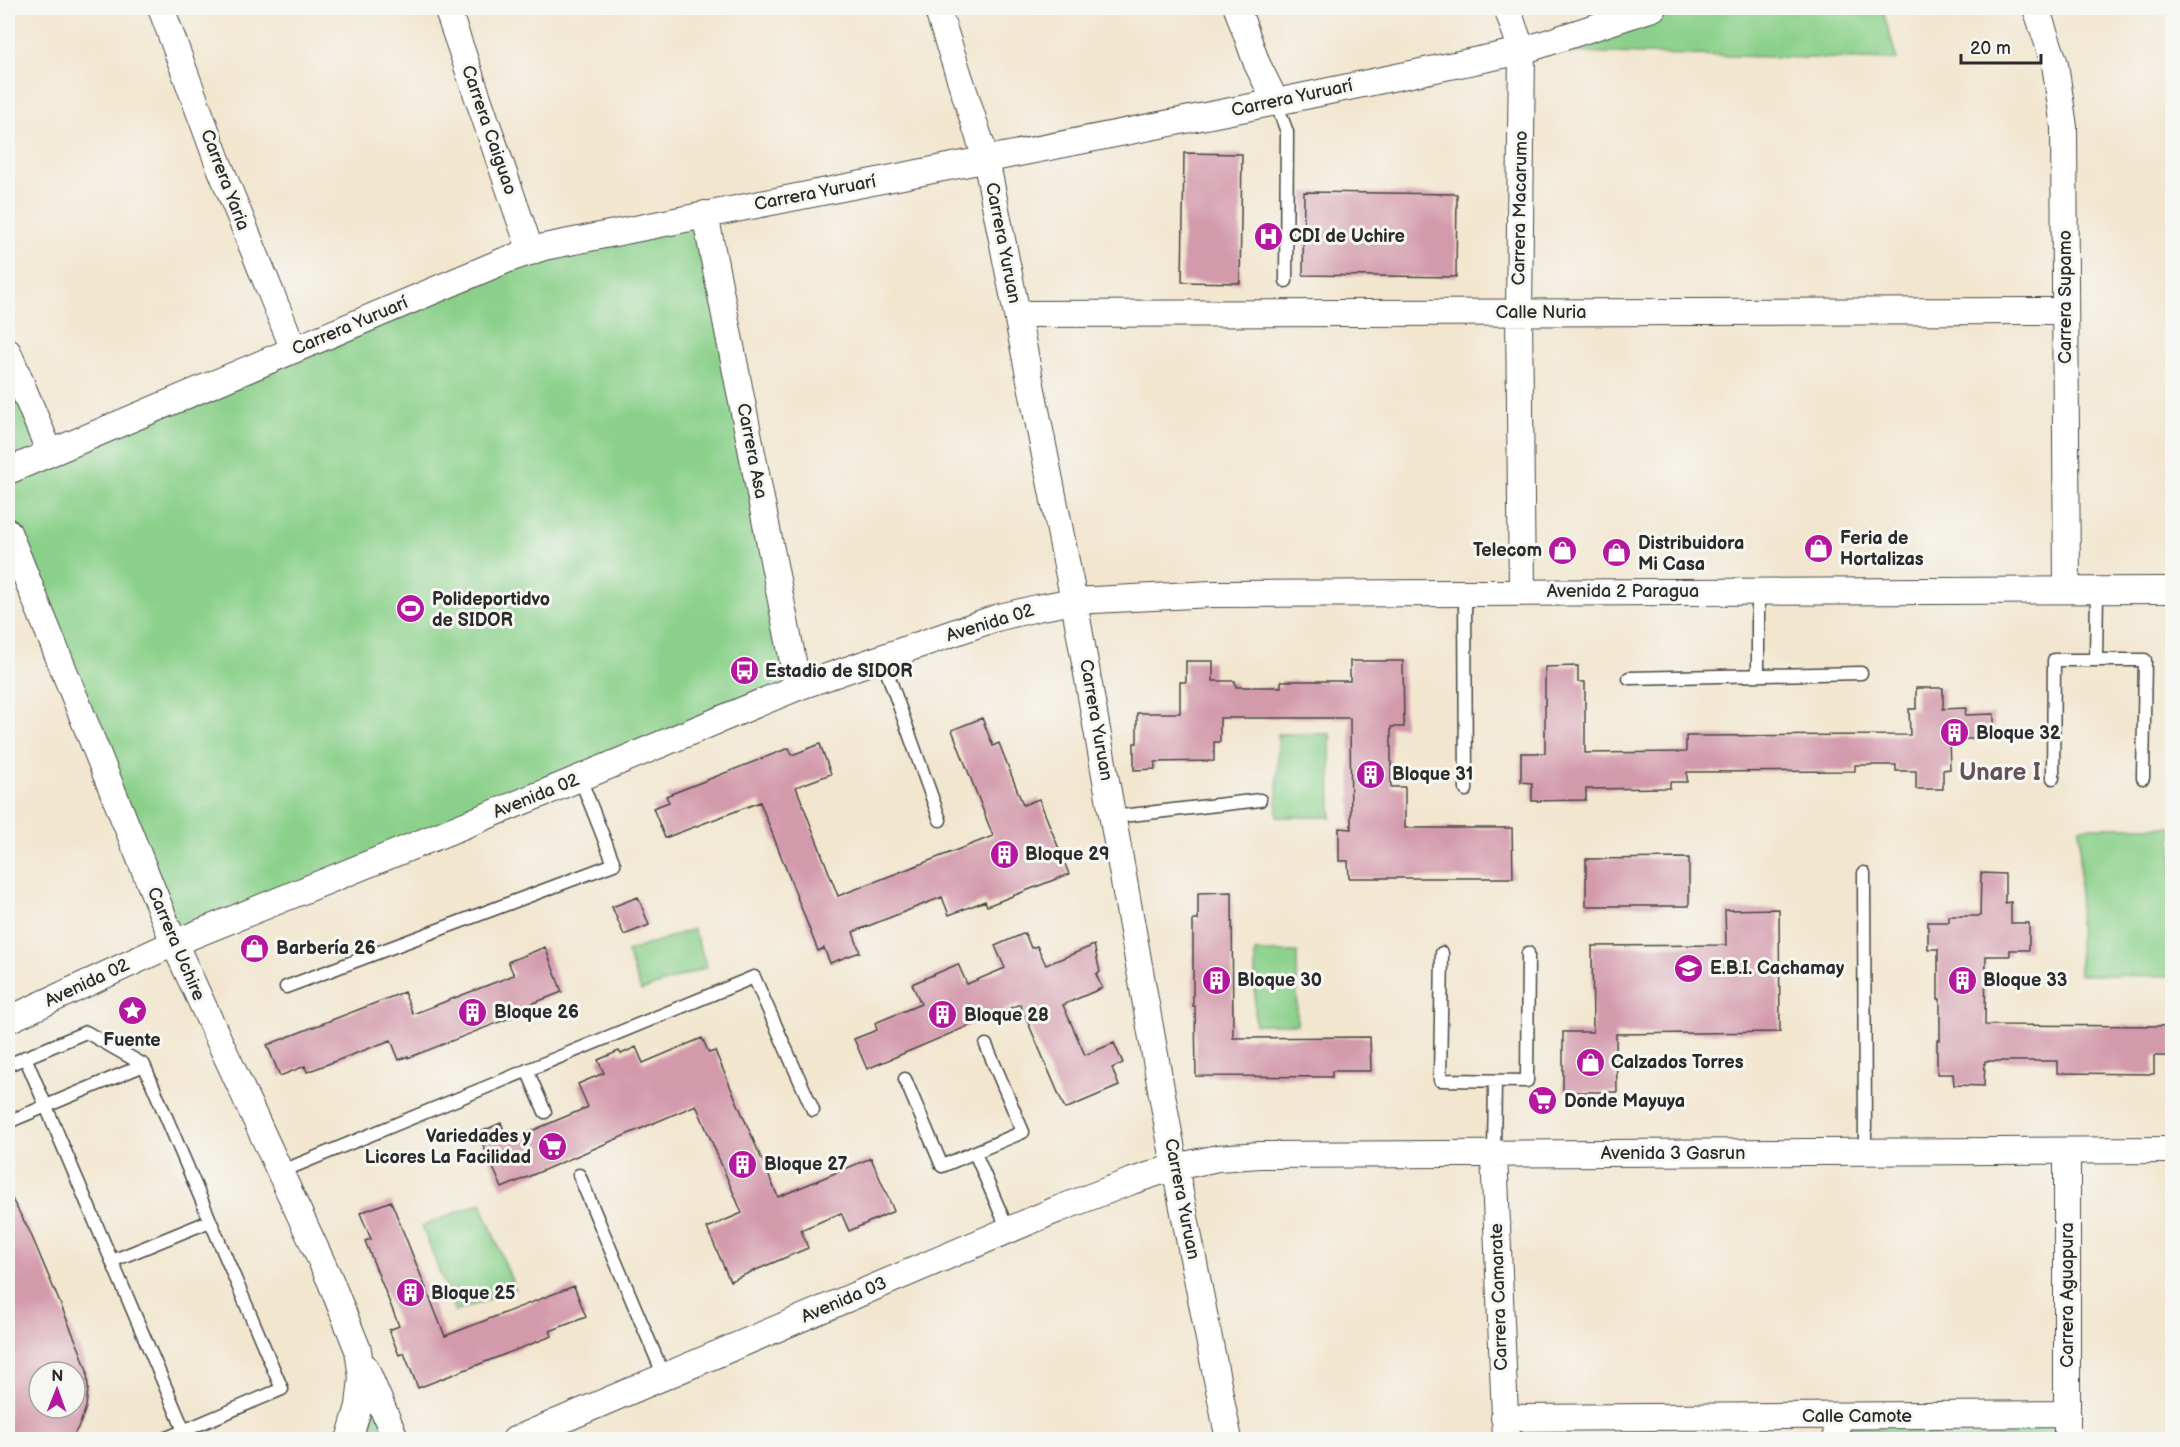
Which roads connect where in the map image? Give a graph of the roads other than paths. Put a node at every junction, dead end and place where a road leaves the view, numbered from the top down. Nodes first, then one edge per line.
1 (161, 8) edge
2 (447, 8) edge
3 (937, 8) edge
4 (1238, 8) edge
5 (1507, 8) edge
6 (1653, 8) edge
7 (2036, 8) edge
8 (1522, 51) junction
9 (1276, 102) junction
10 (986, 159) junction
11 (705, 214) junction
12 (531, 252) junction
13 (1286, 281) dead end
14 (2065, 311) junction
15 (1518, 313) junction
16 (1017, 314) junction
17 (294, 350) junction
18 (8, 352) edge
19 (50, 453) junction
20 (8, 471) edge
21 (8, 532) edge
22 (2067, 590) junction
23 (2097, 590) junction
24 (2172, 590) edge
25 (1522, 591) junction
26 (1758, 591) junction
27 (1465, 592) junction
28 (1074, 601) junction
29 (882, 658) junction
30 (2096, 660) junction
31 (1861, 673) dead end
32 (1758, 675) junction
33 (1629, 678) dead end
34 (798, 687) junction
35 (580, 778) junction
36 (2053, 778) dead end
37 (2143, 778) dead end
38 (1466, 790) dead end
39 (1260, 800) dead end
40 (1113, 817) junction
41 (940, 820) dead end
42 (1864, 873) dead end
43 (174, 943) junction
44 (1442, 953) dead end
45 (1528, 953) dead end
46 (286, 987) dead end
47 (8, 1020) edge
48 (986, 1045) dead end
49 (25, 1057) junction
50 (8, 1065) edge
51 (144, 1065) junction
52 (527, 1070) junction
53 (905, 1079) dead end
54 (1495, 1080) junction
55 (46, 1106) junction
56 (813, 1110) dead end
57 (545, 1112) dead end
58 (8, 1122) edge
59 (2067, 1150) junction
60 (2172, 1150) edge
61 (1864, 1152) junction
62 (975, 1153) junction
63 (1494, 1154) junction
64 (1175, 1167) junction
65 (280, 1172) junction
66 (579, 1175) dead end
67 (210, 1221) junction
68 (1008, 1230) junction
69 (112, 1261) junction
70 (358, 1350) junction
71 (664, 1376) junction
72 (2067, 1414) junction
73 (1836, 1428) edge
74 (1505, 1429) edge
75 (186, 1435) edge
76 (162, 1440) edge
77 (349, 1440) edge
78 (396, 1440) edge
79 (515, 1440) edge
80 (1228, 1440) edge
81 (2067, 1440) edge

1 - 17 street, Carrera Yaria
2 - 12 street, Carrera Caiguao
3 - 10 street, Carrera Yuruan
4 - 9 street
5 - 8 street, Carrera Macarumo
6 - 8 street, Carrera Yuruarí
7 - 14 street, Carrera Supamo
8 - 9 street, Carrera Yuruarí
8 - 15 street, Carrera Macarumo
9 - 10 street, Carrera Yuruarí
9 - 13 lane
10 - 11 street, Carrera Yuruarí
10 - 16 street, Carrera Yuruan
11 - 12 street, Carrera Yuruarí
11 - 34 street, Carrera Asa
12 - 17 street, Carrera Yuruarí
14 - 15 street, Calle Nuria
14 - 22 street, Carrera Supamo
15 - 16 street, Calle Nuria
15 - 25 street, Carrera Macarumo
16 - 28 street, Carrera Yuruan
17 - 19 street, Carrera Yuruarí
18 - 19 street
19 - 20 street, Carrera Yuruarí
21 - 43 street, Carrera Uchire
22 - 23 street, Avenida 2 Paragua
22 - 26 street, Avenida 2 Paragua
23 - 24 street, Avenida 2 Paragua
23 - 30 lane
25 - 26 street, Avenida 2 Paragua
25 - 27 street, Avenida 2 Paragua
26 - 32 lane
27 - 28 street, Avenida 2 Paragua
27 - 38 lane
28 - 29 street, Avenida 02
28 - 40 street, Carrera Yuruan
29 - 34 street, Avenida 02
29 - 41 lane
30 - 36 lane
30 - 37 lane
31 - 32 lane
32 - 33 lane
34 - 35 street, Avenida 02
35 - 43 street, Avenida 02
35 - 46 lane
39 - 40 lane
40 - 64 street, Carrera Yuruan
42 - 61 lane
43 - 47 street, Avenida 02
43 - 65 street, Carrera Uchire
44 - 54 lane
45 - 54 lane
48 - 62 lane
49 - 50 lane
49 - 51 lane
49 - 55 lane
51 - 55 lane
51 - 67 lane
52 - 56 lane
52 - 57 lane
52 - 65 lane
53 - 62 lane
54 - 63 lane
55 - 58 lane
55 - 69 lane
59 - 60 street, Avenida 3 Gasrun
59 - 61 street, Avenida 3 Gasrun
59 - 72 street, Carrera Aguapura
61 - 63 street, Avenida 3 Gasrun
62 - 68 lane
63 - 64 street, Avenida 3 Gasrun
63 - 74 street, Carrera Camarate
64 - 68 street, Avenida 03
64 - 80 street, Carrera Yuruan
65 - 70 street, Carrera Uchire
66 - 71 lane
67 - 69 lane
67 - 75 lane
68 - 71 street, Avenida 03
69 - 75 lane
70 - 77 street, Carrera Uchire
70 - 78 street, Carrera Uchire
71 - 79 street, Avenida 03
72 - 73 street, Calle Camote
72 - 81 street, Carrera Aguapura
73 - 74 street, Calle Camote
75 - 76 lane

